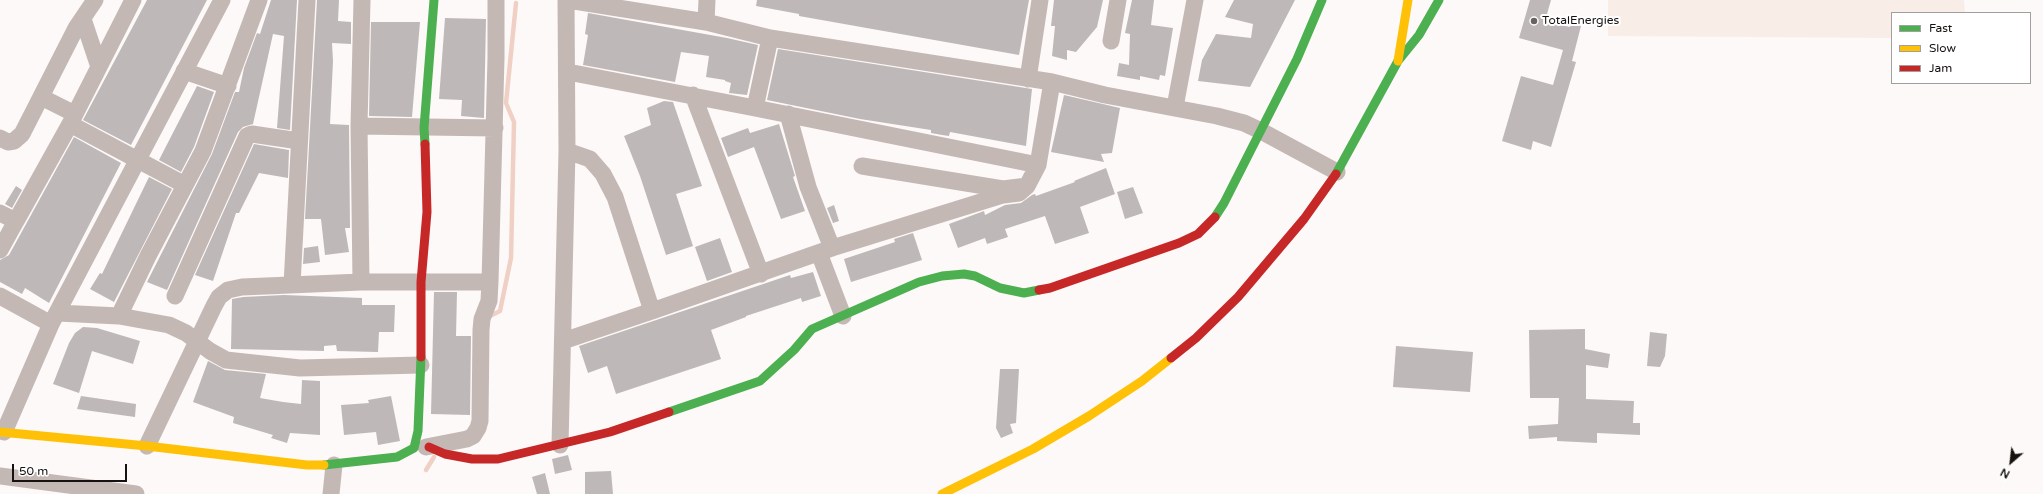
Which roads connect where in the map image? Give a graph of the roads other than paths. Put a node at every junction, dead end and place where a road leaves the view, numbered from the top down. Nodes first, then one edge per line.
1 (95, 0) edge
2 (133, 0) edge
3 (222, 0) edge
4 (259, 0) edge
5 (307, 0) edge
6 (362, 0) edge
7 (434, 0) edge
8 (496, 0) edge
9 (567, 0) edge
10 (707, 0) edge
11 (1040, 0) edge
12 (1118, 0) edge
13 (1194, 0) edge
14 (1322, 0) edge
15 (1408, 0) edge
16 (1439, 0) edge
17 (82, 19) junction
18 (706, 22) junction
19 (770, 38) junction
20 (1111, 41) dead end
21 (1398, 61) junction
22 (99, 67) junction
23 (184, 70) junction
24 (568, 72) junction
25 (1028, 80) junction
26 (1052, 82) junction
27 (228, 86) junction
28 (693, 95) junction
29 (41, 97) junction
30 (1175, 107) junction
31 (755, 108) junction
32 (788, 114) junction
33 (72, 119) junction
34 (359, 126) junction
35 (424, 128) junction
36 (495, 128) junction
37 (1261, 131) junction
38 (0, 138) edge
39 (299, 141) junction
40 (567, 151) junction
41 (138, 160) junction
42 (1038, 164) junction
43 (862, 166) dead end
44 (1337, 172) junction
45 (185, 185) junction
46 (1027, 186) junction
47 (0, 213) edge
48 (16, 222) junction
49 (0, 250) edge
50 (825, 251) junction
51 (762, 274) junction
52 (361, 282) junction
53 (421, 282) junction
54 (490, 282) junction
55 (292, 285) junction
56 (0, 296) edge
57 (175, 296) dead end
58 (652, 311) junction
59 (119, 316) junction
60 (843, 316) junction
61 (55, 319) junction
62 (198, 340) junction
63 (563, 341) junction
64 (422, 365) junction
65 (2, 432) edge
66 (560, 445) junction
67 (147, 446) junction
68 (422, 448) junction
69 (334, 465) junction
70 (0, 476) edge
71 (55, 489) edge
72 (130, 494) edge
73 (331, 494) edge
74 (942, 494) edge

1 - 17 street
2 - 22 street
3 - 23 street
4 - 27 street
5 - 39 street
6 - 34 street
7 - 35 street
8 - 36 street
9 - 18 street
9 - 24 street
10 - 18 street
11 - 25 street
12 - 20 street
13 - 30 street
14 - 37 street
15 - 21 street
16 - 21 street
17 - 22 street
17 - 29 street
18 - 19 street
19 - 25 street
19 - 31 street
21 - 44 street
22 - 33 street
23 - 27 street
23 - 41 street
24 - 28 street
24 - 40 street
25 - 26 street
26 - 30 street
26 - 42 street
27 - 45 street
28 - 31 street
28 - 51 street
29 - 33 street
29 - 38 street
30 - 37 street
31 - 32 street
32 - 42 street
32 - 50 street
33 - 41 street
33 - 48 street
34 - 35 street
34 - 52 street
35 - 36 street
35 - 53 street
36 - 54 street
37 - 44 street
37 - 60 street
39 - 55 street
39 - 57 street
40 - 58 street
40 - 63 street
41 - 45 street
41 - 61 street
42 - 46 street
43 - 46 street
44 - 74 street
45 - 59 street
46 - 50 street
47 - 48 street
48 - 49 street
50 - 51 street
50 - 60 street
51 - 58 street
52 - 53 street
52 - 55 street
53 - 54 street
53 - 64 street
54 - 68 street
55 - 62 street
56 - 61 street
58 - 63 street
59 - 61 street
59 - 62 street
60 - 66 street
61 - 65 street
62 - 64 street
62 - 67 street
63 - 66 street
64 - 68 street
65 - 67 street
66 - 68 street
67 - 69 street
68 - 69 street
69 - 73 street
70 - 71 street
71 - 72 street

